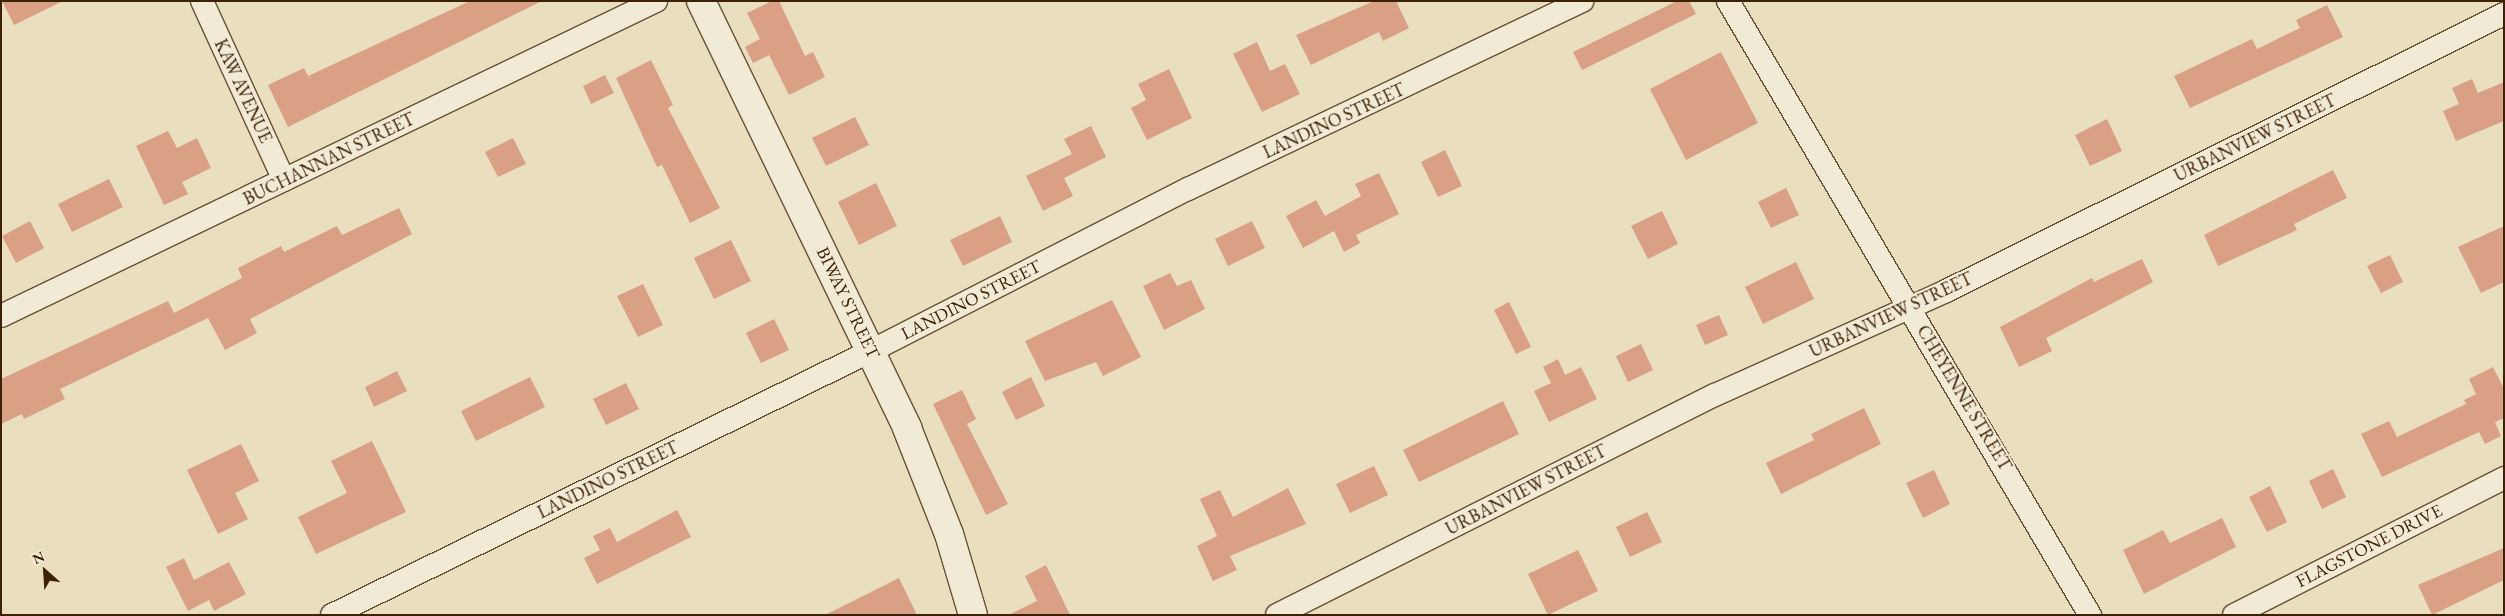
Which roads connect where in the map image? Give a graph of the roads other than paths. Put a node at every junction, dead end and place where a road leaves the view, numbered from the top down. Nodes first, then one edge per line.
1 (202, 1) edge
2 (656, 1) edge
3 (701, 1) edge
4 (1583, 1) edge
5 (1728, 1) edge
6 (2504, 14) edge
7 (284, 180) junction
8 (1910, 308) junction
9 (1, 316) edge
10 (871, 351) junction
11 (2504, 478) edge
12 (332, 615) edge
13 (972, 615) edge
14 (1277, 615) edge
15 (2090, 615) edge
16 (2234, 615) edge

1 - 7 street, KAW AVENUE
2 - 7 street, BUCHANNAN STREET
3 - 10 street, BIWAY STREET
4 - 10 street, LANDINO STREET
5 - 8 street, CHEYENNE STREET
6 - 8 street, URBANVIEW STREET
7 - 9 street, BUCHANNAN STREET
8 - 14 street, URBANVIEW STREET
8 - 15 street, CHEYENNE STREET
10 - 12 street, LANDINO STREET
10 - 13 street, BIWAY STREET
11 - 16 street, FLAGSTONE DRIVE

